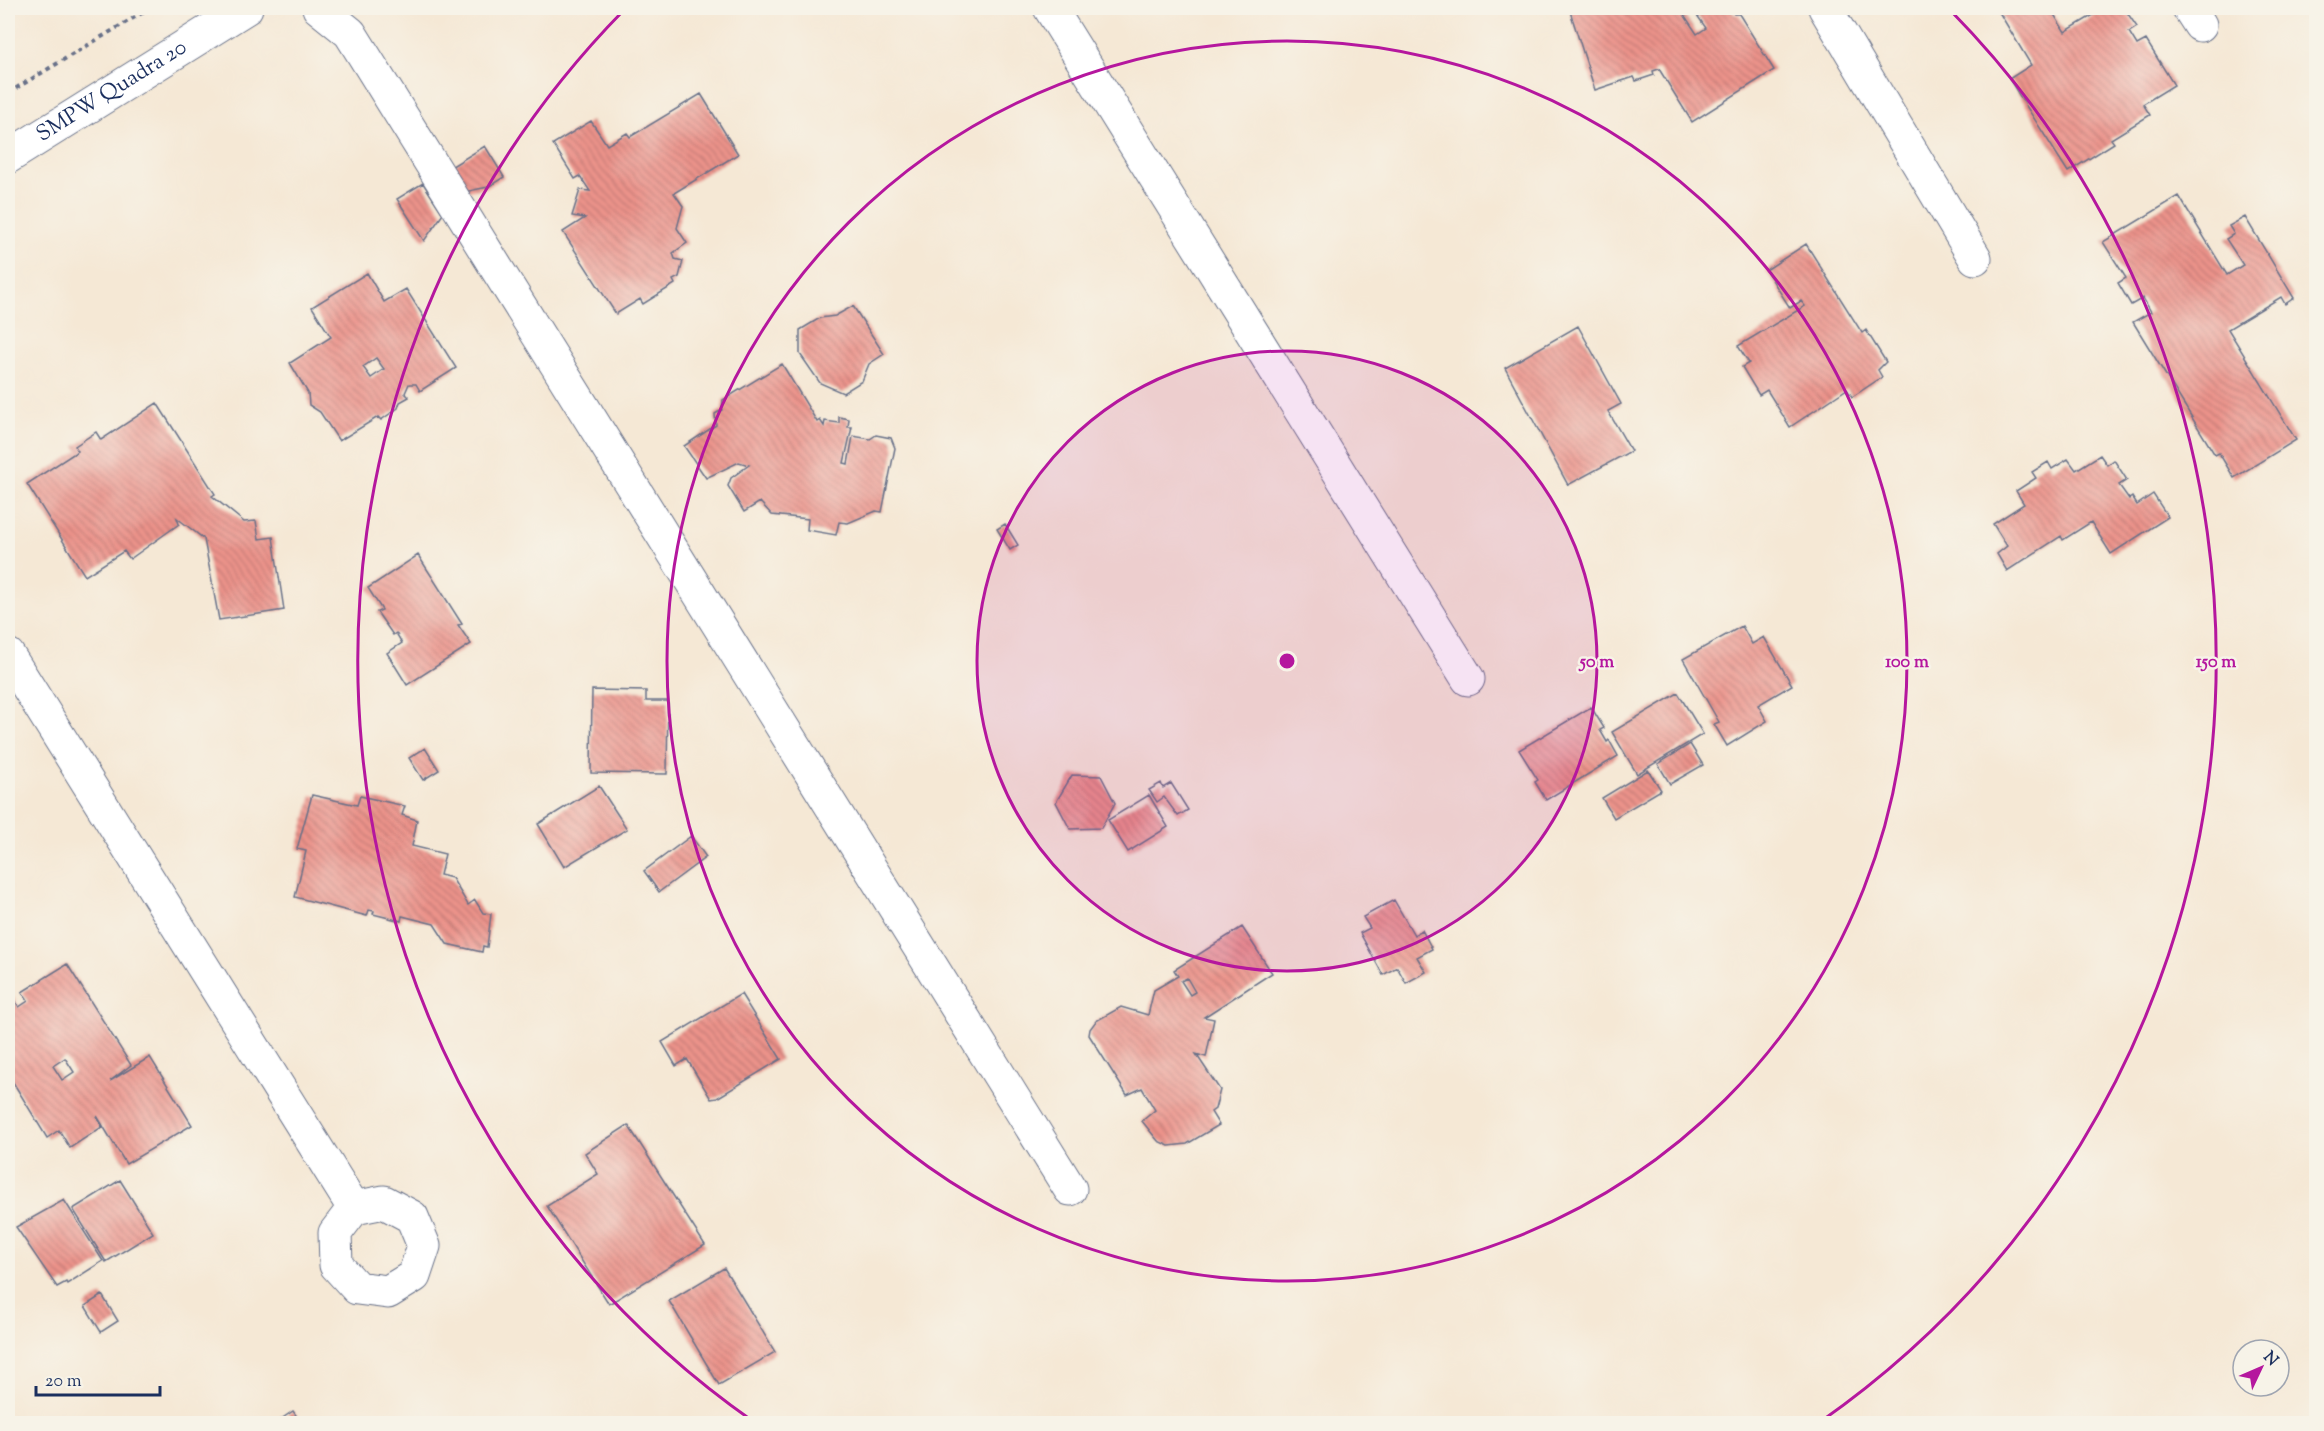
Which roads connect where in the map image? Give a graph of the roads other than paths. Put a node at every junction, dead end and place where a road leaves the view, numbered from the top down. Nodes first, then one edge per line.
1 (246, 8) edge
2 (319, 8) edge
3 (1050, 8) edge
4 (1825, 8) edge
5 (350, 20) edge
6 (8, 157) edge
7 (1976, 258) dead end
8 (8, 655) edge
9 (1468, 679) dead end
10 (1070, 1189) dead end
11 (354, 1208) dead end

1 - 6 street, SMPW Quadra 20
2 - 5 street
3 - 9 street
4 - 7 street
5 - 10 street
8 - 11 street

